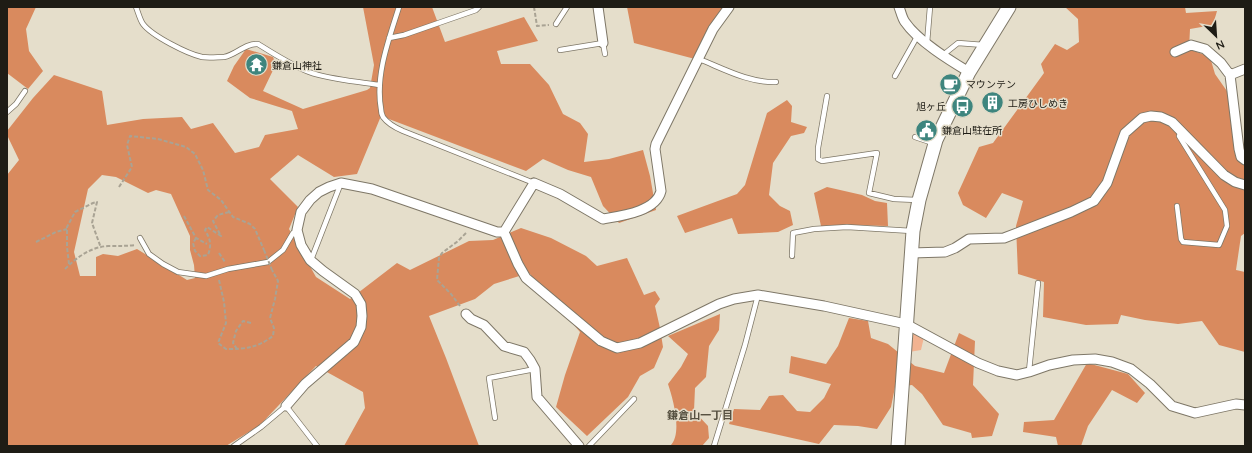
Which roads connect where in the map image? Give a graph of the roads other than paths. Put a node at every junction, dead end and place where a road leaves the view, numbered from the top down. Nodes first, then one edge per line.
1 (136, 7) edge
2 (399, 7) edge
3 (479, 7) edge
4 (567, 7) edge
5 (598, 7) edge
6 (729, 7) edge
7 (899, 7) edge
8 (930, 7) edge
9 (1009, 7) edge
10 (556, 24) road end
11 (918, 35) junction
12 (389, 38) junction
13 (603, 43) junction
14 (927, 44) junction
15 (986, 45) junction
16 (560, 50) dead end
17 (1175, 52) dead end
18 (605, 54) dead end
19 (943, 55) junction
20 (698, 59) junction
21 (1245, 69) edge
22 (969, 72) junction
23 (1230, 75) junction
24 (895, 76) dead end
25 (776, 82) dead end
26 (379, 85) junction
27 (25, 91) dead end
28 (827, 96) dead end
29 (7, 112) edge
30 (1180, 131) junction
31 (915, 137) dead end
32 (935, 143) junction
33 (1245, 160) edge
34 (341, 183) junction
35 (534, 183) junction
36 (1245, 185) edge
37 (919, 200) junction
38 (1177, 206) dead end
39 (297, 230) junction
40 (913, 231) junction
41 (504, 232) junction
42 (140, 238) dead end
43 (911, 253) junction
44 (792, 256) dead end
45 (310, 260) junction
46 (1038, 283) dead end
47 (758, 295) junction
48 (466, 314) road end
49 (906, 324) junction
50 (535, 369) junction
51 (1029, 372) junction
52 (634, 399) dead end
53 (1245, 405) edge
54 (286, 406) junction
55 (495, 418) dead end
56 (234, 446) edge
57 (317, 446) edge
58 (579, 446) edge
59 (589, 446) edge
60 (714, 446) edge
61 (898, 446) edge

1 - 26 lane
2 - 12 lane
3 - 12 lane
4 - 10 lane
5 - 13 street
6 - 20 street
7 - 11 street
8 - 14 lane
9 - 15 street
11 - 14 street
11 - 24 lane
12 - 26 lane
13 - 16 lane
13 - 18 lane
14 - 19 street
15 - 19 lane
15 - 22 street
17 - 23 street
19 - 22 street
20 - 25 lane
20 - 35 street
21 - 23 street
22 - 32 street
23 - 33 street
26 - 35 lane
27 - 29 lane
28 - 37 lane
30 - 36 street
30 - 38 lane
30 - 43 street
31 - 32 lane
32 - 37 street
34 - 39 street
34 - 41 street
34 - 45 lane
35 - 41 street
37 - 40 street
39 - 42 lane
39 - 45 street
40 - 43 street
40 - 44 lane
41 - 47 street
43 - 49 street
45 - 54 street
46 - 51 lane
47 - 49 street
47 - 60 lane
48 - 50 street
49 - 51 street
49 - 61 street
50 - 55 lane
50 - 58 street
51 - 53 street
52 - 59 lane
54 - 56 lane
54 - 57 lane

